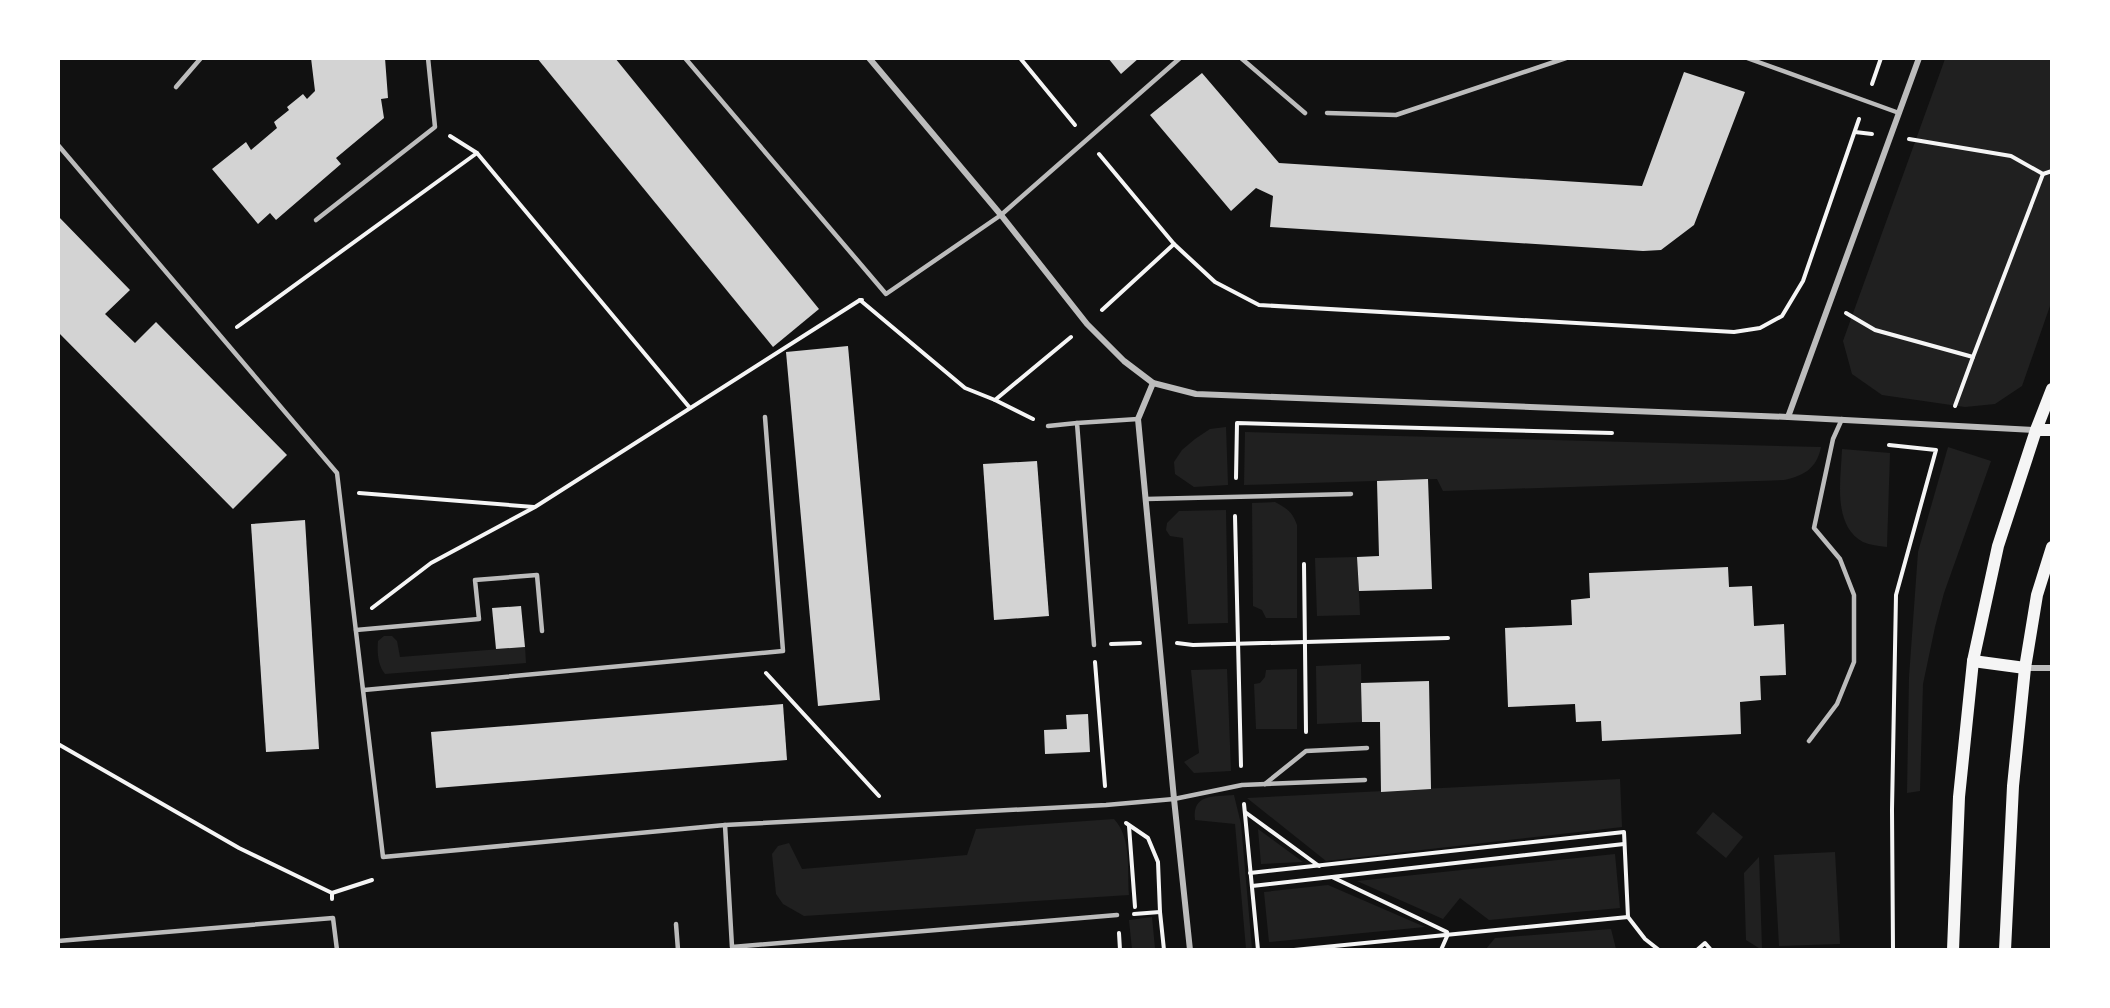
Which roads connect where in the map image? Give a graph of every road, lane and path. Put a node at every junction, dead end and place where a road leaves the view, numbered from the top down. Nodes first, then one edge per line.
1 (428, 58) edge
2 (685, 58) edge
3 (870, 58) edge
4 (1020, 58) edge
5 (1180, 58) edge
6 (1241, 58) edge
7 (1566, 58) edge
8 (1747, 58) edge
9 (1881, 58) edge
10 (1919, 58) edge
11 (197, 60) edge
12 (176, 87) dead end
13 (1866, 101) junction
14 (1305, 113) dead end
15 (1327, 113) dead end
16 (1899, 113) junction
17 (435, 127) junction
18 (1855, 132) junction
19 (1891, 136) junction
20 (1087, 141) junction
21 (58, 145) edge
22 (477, 153) junction
23 (2052, 171) edge
24 (2043, 174) junction
25 (1001, 215) junction
26 (316, 220) dead end
27 (1803, 281) junction
28 (886, 294) junction
29 (860, 300) junction
30 (1830, 303) junction
31 (222, 338) junction
32 (1973, 357) junction
33 (1153, 383) junction
34 (2052, 389) edge
35 (995, 400) dead end
36 (690, 408) junction
37 (765, 417) dead end
38 (1788, 417) junction
39 (1138, 419) junction
40 (1842, 419) junction
41 (1077, 423) junction
42 (1948, 425) junction
43 (1048, 426) dead end
44 (2036, 430) junction
45 (2052, 430) edge
46 (1618, 433) dead end
47 (1879, 444) dead end
48 (1936, 450) junction
49 (339, 492) junction
50 (1351, 494) dead end
51 (1235, 496) junction
52 (1146, 499) junction
53 (535, 507) junction
54 (2052, 547) edge
55 (1304, 564) dead end
56 (355, 621) junction
57 (356, 630) junction
58 (542, 631) dead end
59 (1448, 638) dead end
60 (1159, 642) junction
61 (1305, 642) junction
62 (1239, 644) junction
63 (1094, 645) junction
64 (748, 654) junction
65 (1973, 661) junction
66 (2025, 668) junction
67 (2052, 668) edge
68 (364, 690) junction
69 (1809, 741) dead end
70 (58, 744) edge
71 (1367, 748) dead end
72 (1306, 751) junction
73 (1241, 755) dead end
74 (1365, 780) dead end
75 (1265, 784) junction
76 (1242, 785) junction
77 (879, 796) dead end
78 (1174, 799) junction
79 (1106, 805) junction
80 (1245, 811) junction
81 (725, 825) junction
82 (1129, 826) junction
83 (1624, 844) junction
84 (1320, 867) junction
85 (1250, 873) junction
86 (1331, 876) junction
87 (372, 880) dead end
88 (1252, 886) junction
89 (332, 893) junction
90 (1160, 912) junction
91 (1117, 915) dead end
92 (1628, 917) junction
93 (333, 918) junction
94 (676, 924) dead end
95 (1449, 933) junction
96 (58, 941) edge
97 (732, 948) edge
98 (337, 950) edge
99 (678, 950) edge
100 (1164, 950) edge
101 (1190, 950) edge
102 (1258, 950) edge
103 (1294, 950) edge
104 (1441, 950) edge
105 (1659, 950) edge
106 (1697, 950) edge
107 (1711, 950) edge
108 (1893, 950) edge
109 (1953, 950) edge
110 (2005, 950) edge

1 - 17 lane
2 - 28 lane
3 - 25 street
4 - 20 path
5 - 20 lane
6 - 14 lane
7 - 15 lane
8 - 13 lane
9 - 13 path
10 - 16 street
11 - 12 lane
13 - 16 lane
13 - 18 path
16 - 19 street
17 - 22 path
17 - 26 lane
18 - 19 path
18 - 27 path
19 - 24 path
19 - 30 street
20 - 25 lane
20 - 27 path
21 - 31 lane
22 - 31 path
22 - 36 path
23 - 24 path
24 - 32 path
25 - 28 lane
25 - 33 street
27 - 30 path
28 - 29 path
29 - 35 path
29 - 36 path
30 - 32 path
30 - 38 street
31 - 49 lane
32 - 42 path
33 - 38 street
33 - 39 street
34 - 44 main road
36 - 53 path
37 - 64 lane
38 - 40 street
39 - 41 lane
39 - 52 street
40 - 42 street
40 - 69 lane
41 - 43 lane
41 - 63 lane
42 - 44 street
42 - 48 path
44 - 45 main road
44 - 65 main road
46 - 51 path
47 - 48 path
48 - 108 path
49 - 53 path
49 - 56 lane
50 - 51 lane
51 - 52 lane
51 - 62 path
52 - 60 street
53 - 56 path
54 - 66 main road
55 - 61 path
56 - 57 lane
57 - 58 lane
57 - 68 lane
59 - 61 path
60 - 62 path
60 - 63 path
60 - 78 street
61 - 62 path
61 - 72 path
62 - 73 path
63 - 79 path
64 - 68 lane
64 - 77 path
65 - 66 main road
65 - 109 main road
66 - 67 street
66 - 110 main road
68 - 81 lane
70 - 89 path
71 - 72 lane
72 - 75 lane
74 - 75 lane
75 - 76 lane
76 - 78 lane
76 - 80 path
78 - 79 lane
78 - 101 street
79 - 81 lane
79 - 82 path
80 - 84 path
80 - 85 path
81 - 97 lane
82 - 90 path
82 - 90 path
83 - 84 path
83 - 86 path
83 - 92 path
84 - 85 path
85 - 88 path
86 - 88 path
86 - 95 path
87 - 89 path
88 - 102 path
89 - 93 path
90 - 100 path
91 - 97 lane
92 - 95 path
92 - 105 path
93 - 96 lane
93 - 98 lane
94 - 99 lane
95 - 103 path
95 - 104 path
106 - 107 path

